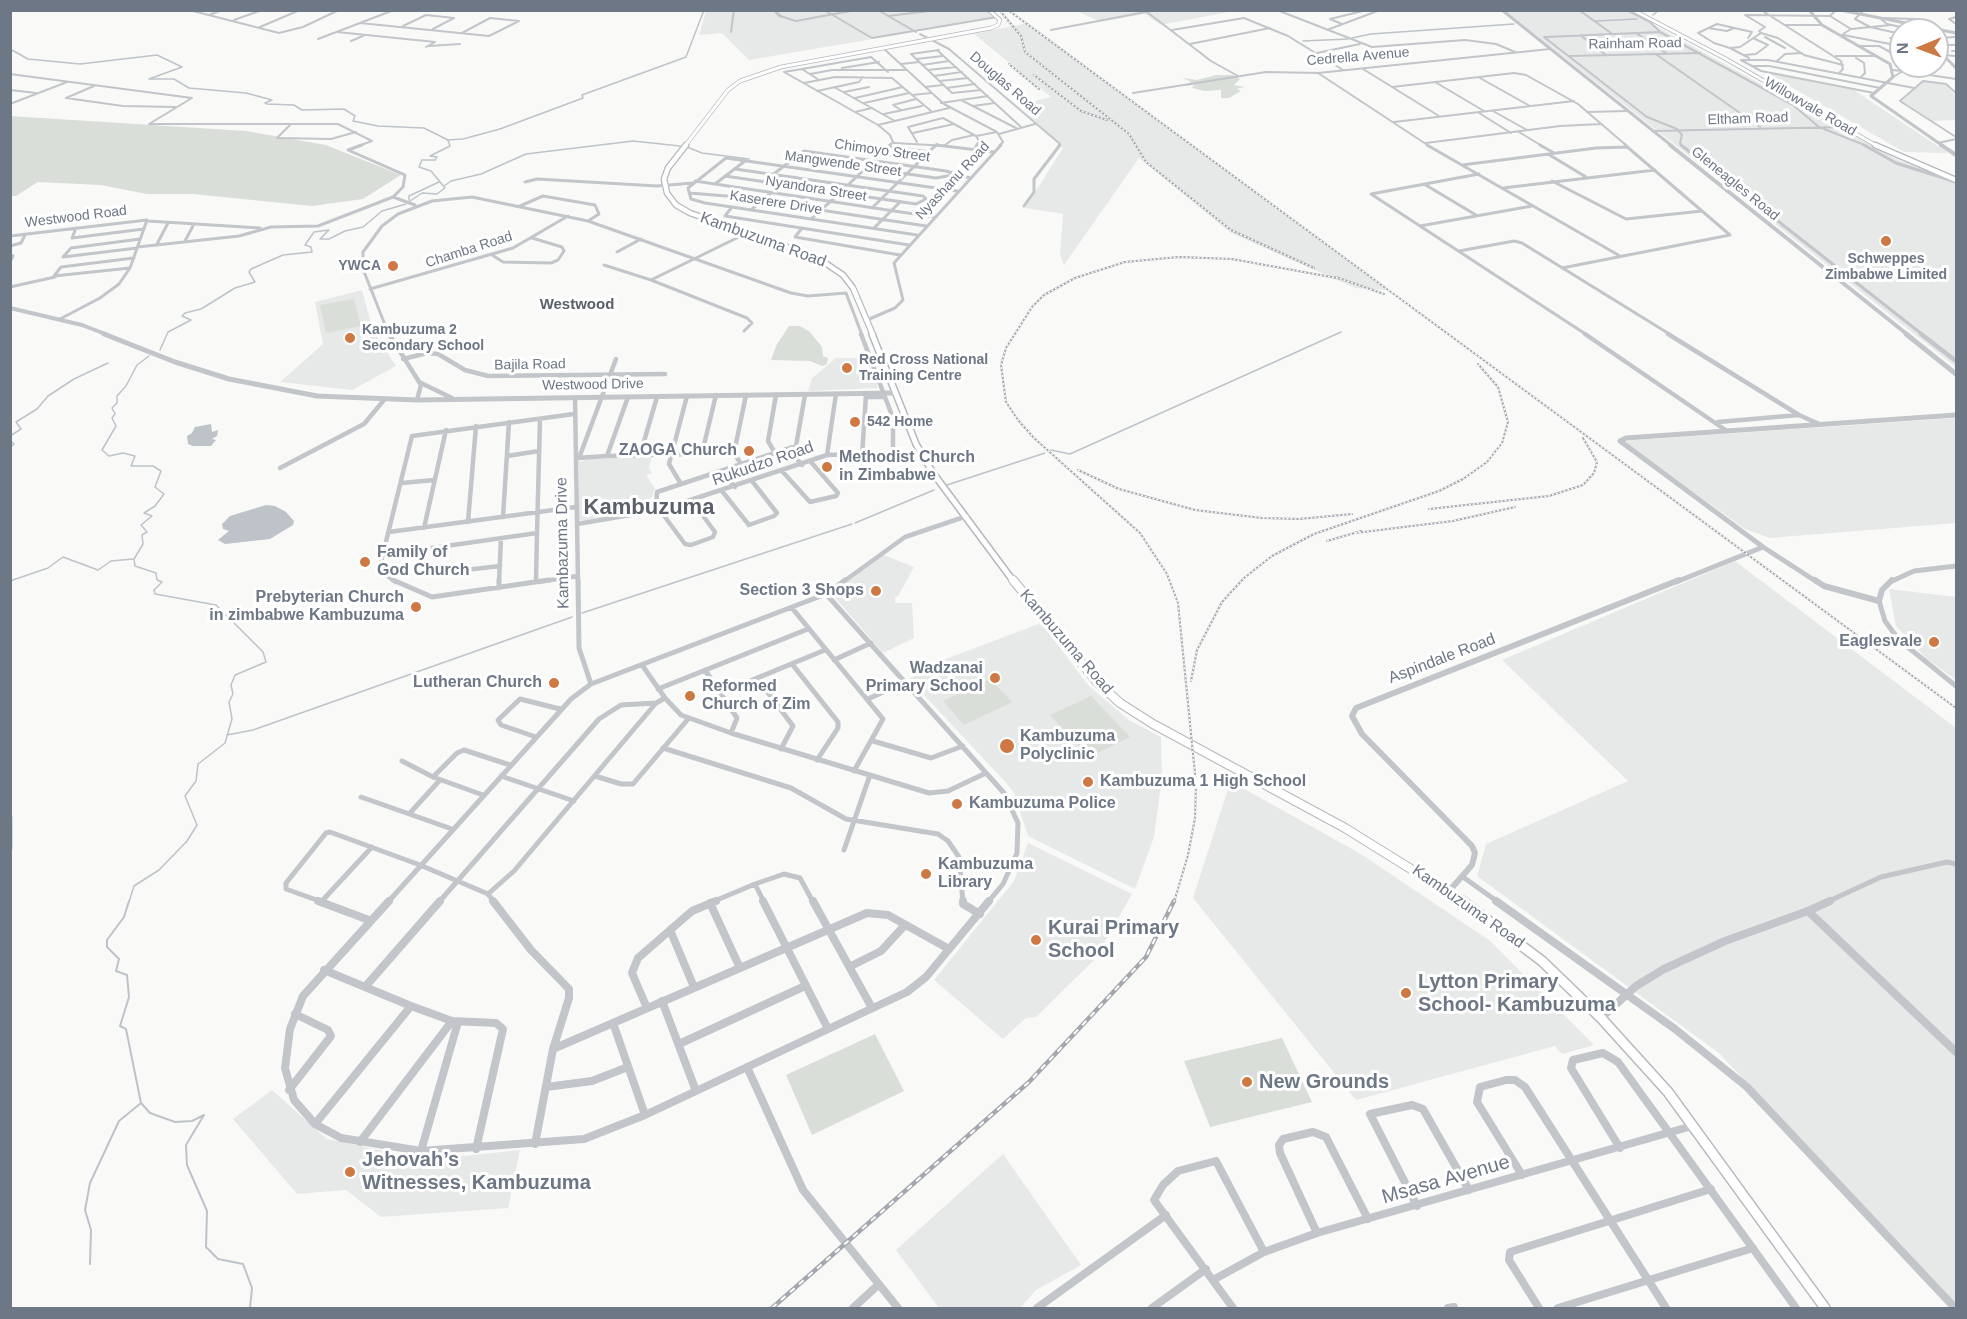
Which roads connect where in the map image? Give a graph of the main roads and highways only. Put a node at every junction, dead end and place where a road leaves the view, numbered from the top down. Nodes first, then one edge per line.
1 (989, 10) edge
2 (1633, 10) edge
3 (1638, 11) edge
4 (1666, 27) junction
5 (921, 35) road end
6 (932, 40) junction
7 (919, 42) junction
8 (884, 48) junction
9 (848, 55) joint
10 (1956, 181) edge
11 (1825, 1308) edge

1 - 6 main road
2 - 4 main road, Willowvale Road
3 - 4 main road, Willowvale Road
4 - 10 main road, Willowvale Road
5 - 7 main road
6 - 7 main road
6 - 8 main road
7 - 8 main road
8 - 9 main road
9 - 11 main road, Kambuzuma Road

